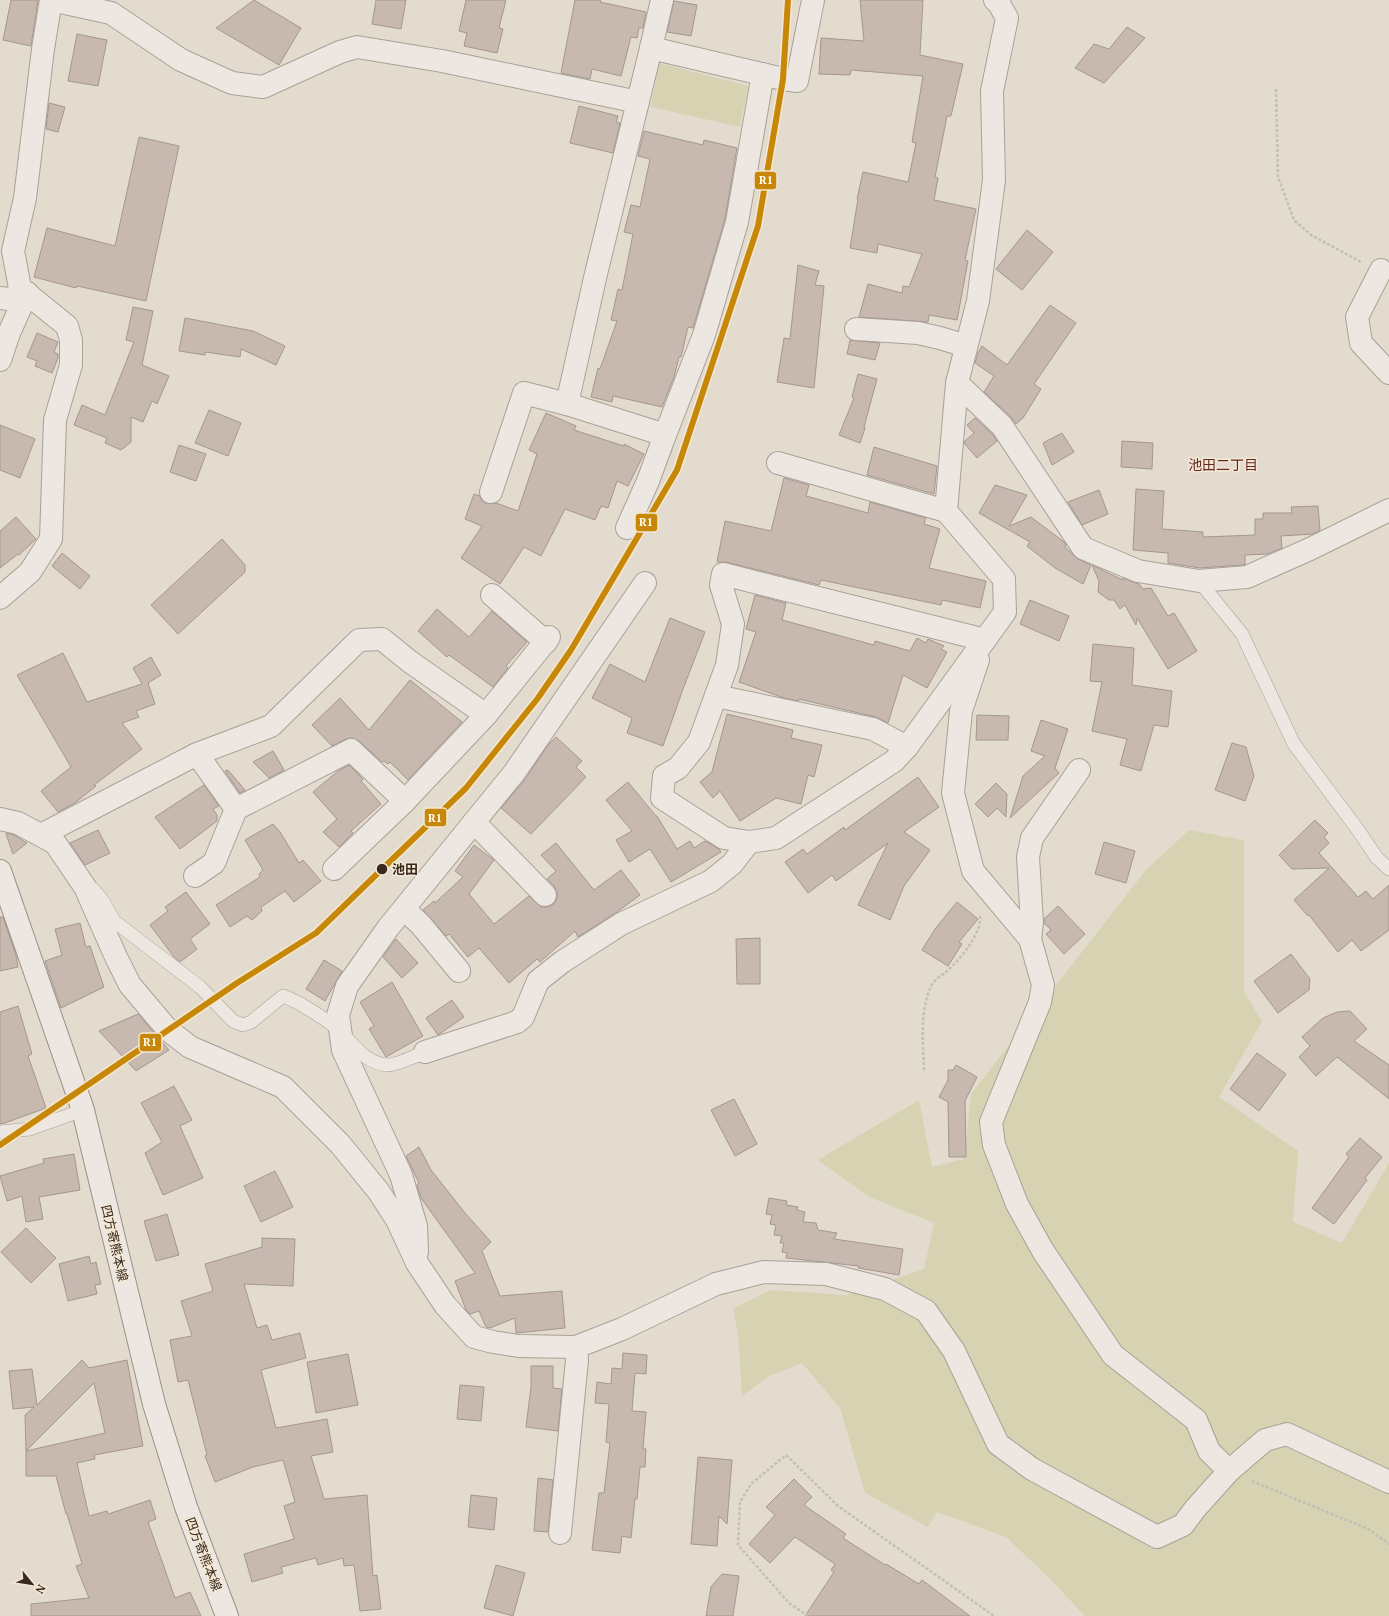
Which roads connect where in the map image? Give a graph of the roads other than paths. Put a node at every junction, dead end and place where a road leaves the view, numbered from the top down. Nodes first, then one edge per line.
1 (51, 0) edge
2 (662, 0) edge
3 (813, 0) edge
4 (995, 0) edge
5 (650, 48) junction
6 (763, 74) junction
7 (638, 102) junction
8 (1381, 270) road end
9 (27, 293) junction
10 (0, 298) edge
11 (856, 329) dead end
12 (966, 346) junction
13 (0, 360) edge
14 (1389, 373) edge
15 (956, 383) junction
16 (567, 404) junction
17 (665, 435) junction
18 (778, 463) dead end
19 (492, 492) dead end
20 (1389, 510) edge
21 (946, 511) junction
22 (627, 528) dead end
23 (1199, 581) junction
24 (645, 583) dead end
25 (492, 595) dead end
26 (0, 598) edge
27 (985, 640) junction
28 (716, 696) junction
29 (486, 715) junction
30 (907, 747) junction
31 (197, 754) junction
32 (1079, 770) dead end
33 (405, 801) junction
34 (236, 809) junction
35 (0, 818) edge
36 (474, 822) junction
37 (41, 835) junction
38 (749, 842) junction
39 (334, 869) dead end
40 (1389, 869) edge
41 (0, 871) edge
42 (194, 876) dead end
43 (85, 887) junction
44 (546, 895) dead end
45 (404, 909) junction
46 (1030, 939) junction
47 (459, 971) dead end
48 (340, 1032) junction
49 (425, 1052) joint
50 (83, 1110) junction
51 (0, 1132) edge
52 (417, 1263) junction
53 (576, 1347) junction
54 (1229, 1471) junction
55 (1389, 1482) edge
56 (560, 1533) dead end
57 (227, 1616) edge

1 - 7 street
1 - 9 street
2 - 5 street
3 - 6 street
4 - 12 street
5 - 6 street
5 - 7 street
6 - 17 street
7 - 16 street
8 - 14 street
9 - 10 street
9 - 13 street
9 - 26 street
11 - 12 street
12 - 15 street
15 - 21 street
15 - 23 street
16 - 17 street
16 - 19 street
17 - 22 street
18 - 21 street
20 - 23 street
21 - 27 street
23 - 40 lane
24 - 36 street
25 - 29 street
27 - 28 street
27 - 30 street
27 - 46 street
28 - 30 street
28 - 38 street
29 - 31 street
29 - 33 street
30 - 38 street
31 - 34 street
31 - 37 street
32 - 46 street
33 - 34 street
33 - 39 street
34 - 42 street
35 - 37 street
36 - 44 street
36 - 45 street
37 - 43 street
38 - 49 street
41 - 50 street, 四方寄熊本線
43 - 48 lane
43 - 52 street
45 - 47 street
45 - 48 street
46 - 54 street
48 - 49 lane
48 - 52 street
50 - 51 lane
50 - 57 street, 四方寄熊本線
52 - 53 street
53 - 54 street
53 - 56 street
54 - 55 street

